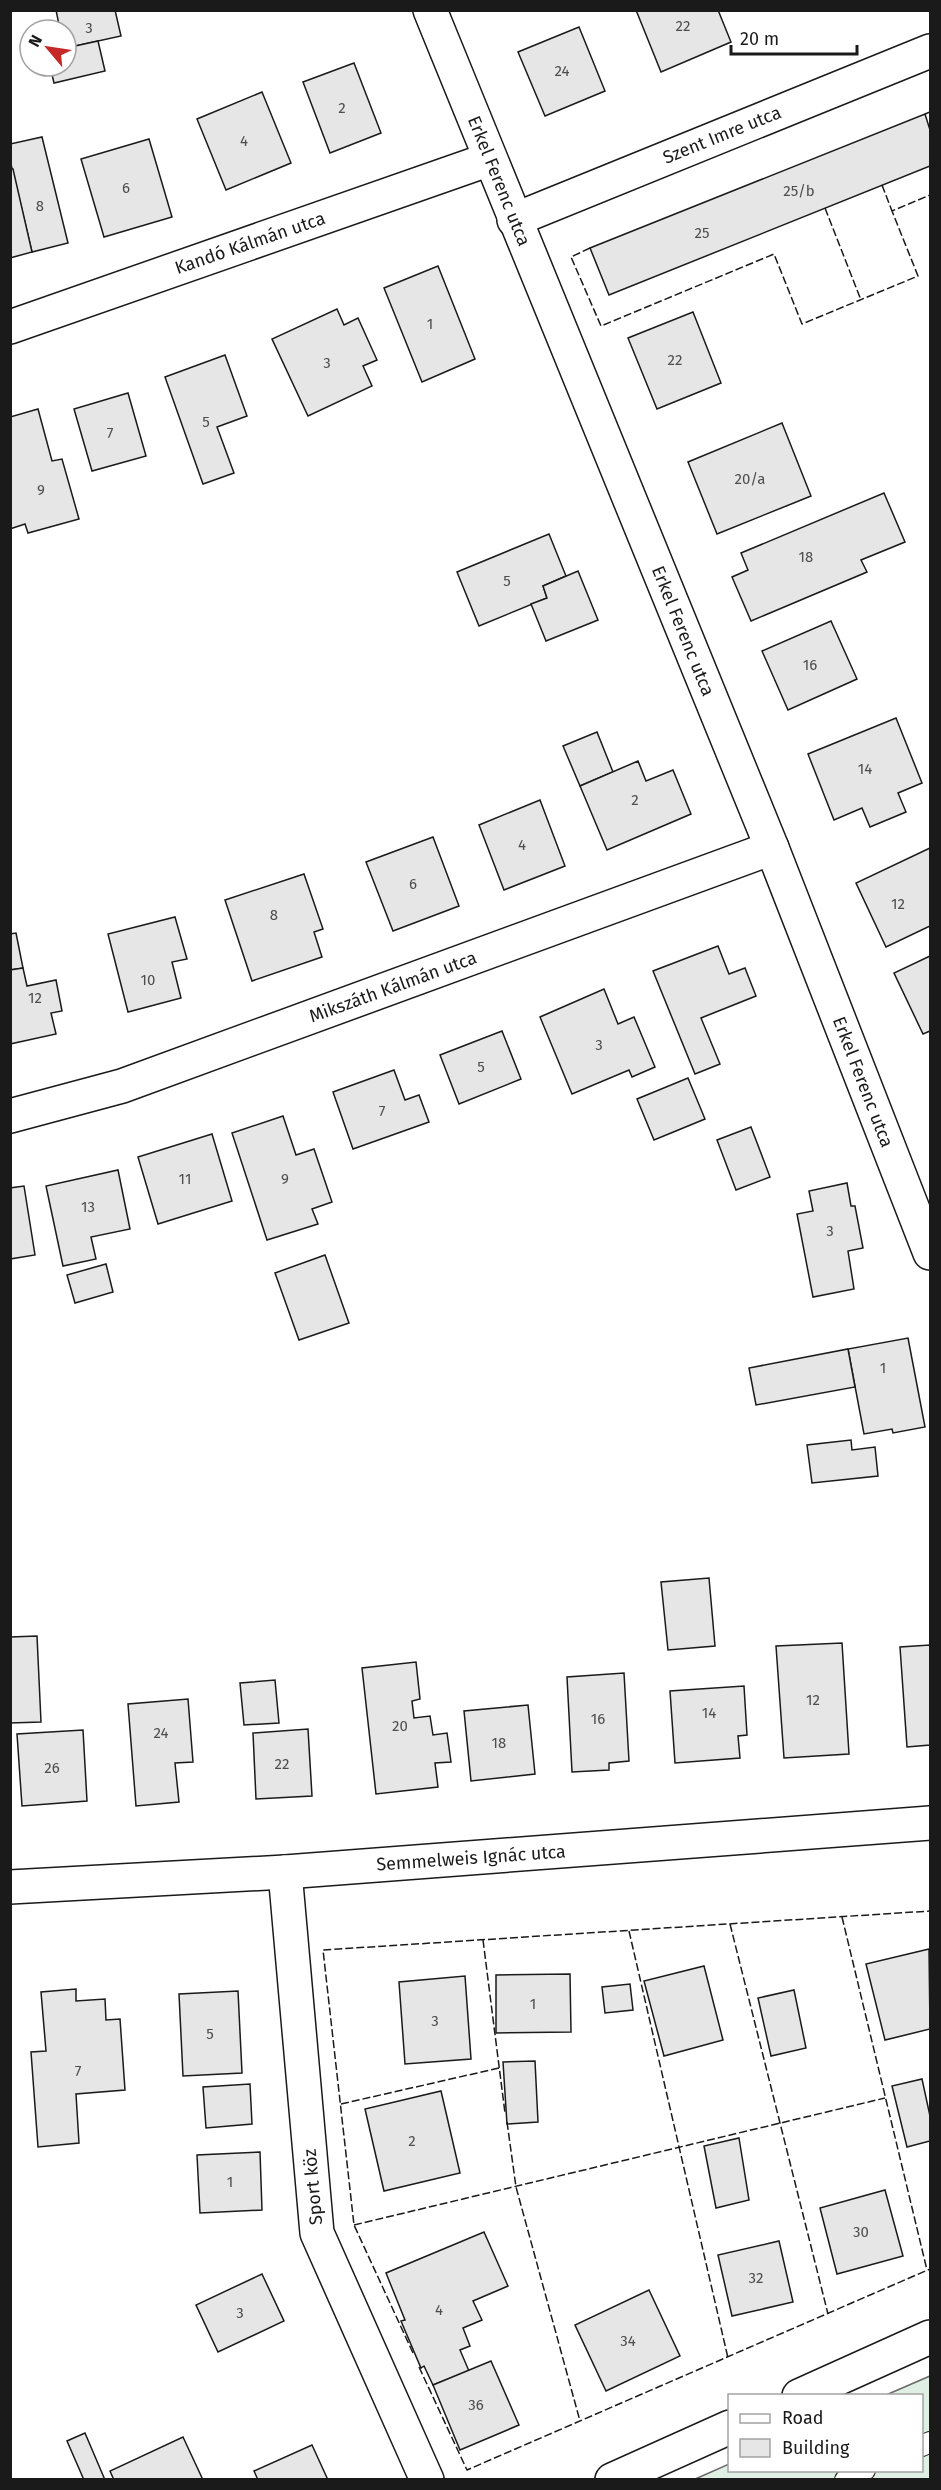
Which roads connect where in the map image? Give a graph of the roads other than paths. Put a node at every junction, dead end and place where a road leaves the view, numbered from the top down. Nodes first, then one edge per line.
1 (430, 10) edge
2 (930, 51) edge
3 (490, 159) junction
4 (514, 220) junction
5 (10, 327) edge
6 (772, 848) junction
7 (10, 1116) edge
8 (930, 1253) edge
9 (930, 1823) edge
10 (285, 1872) junction
11 (10, 1887) edge
12 (930, 2337) edge
13 (804, 2394) edge
14 (728, 2427) edge
15 (861, 2472) edge
16 (427, 2480) edge
17 (612, 2480) edge
18 (845, 2480) edge

1 - 3 street, Erkel Ferenc utca
2 - 4 street, Szent Imre utca
3 - 4 street, Erkel Ferenc utca
3 - 5 street, Kandó Kálmán utca
4 - 6 street, Erkel Ferenc utca
6 - 7 street, Mikszáth Kálmán utca
6 - 8 street, Erkel Ferenc utca
9 - 10 street, Semmelweis Ignác utca
10 - 11 street, Semmelweis Ignác utca
10 - 16 street, Sport köz
12 - 13 street
14 - 17 street
15 - 18 lane

